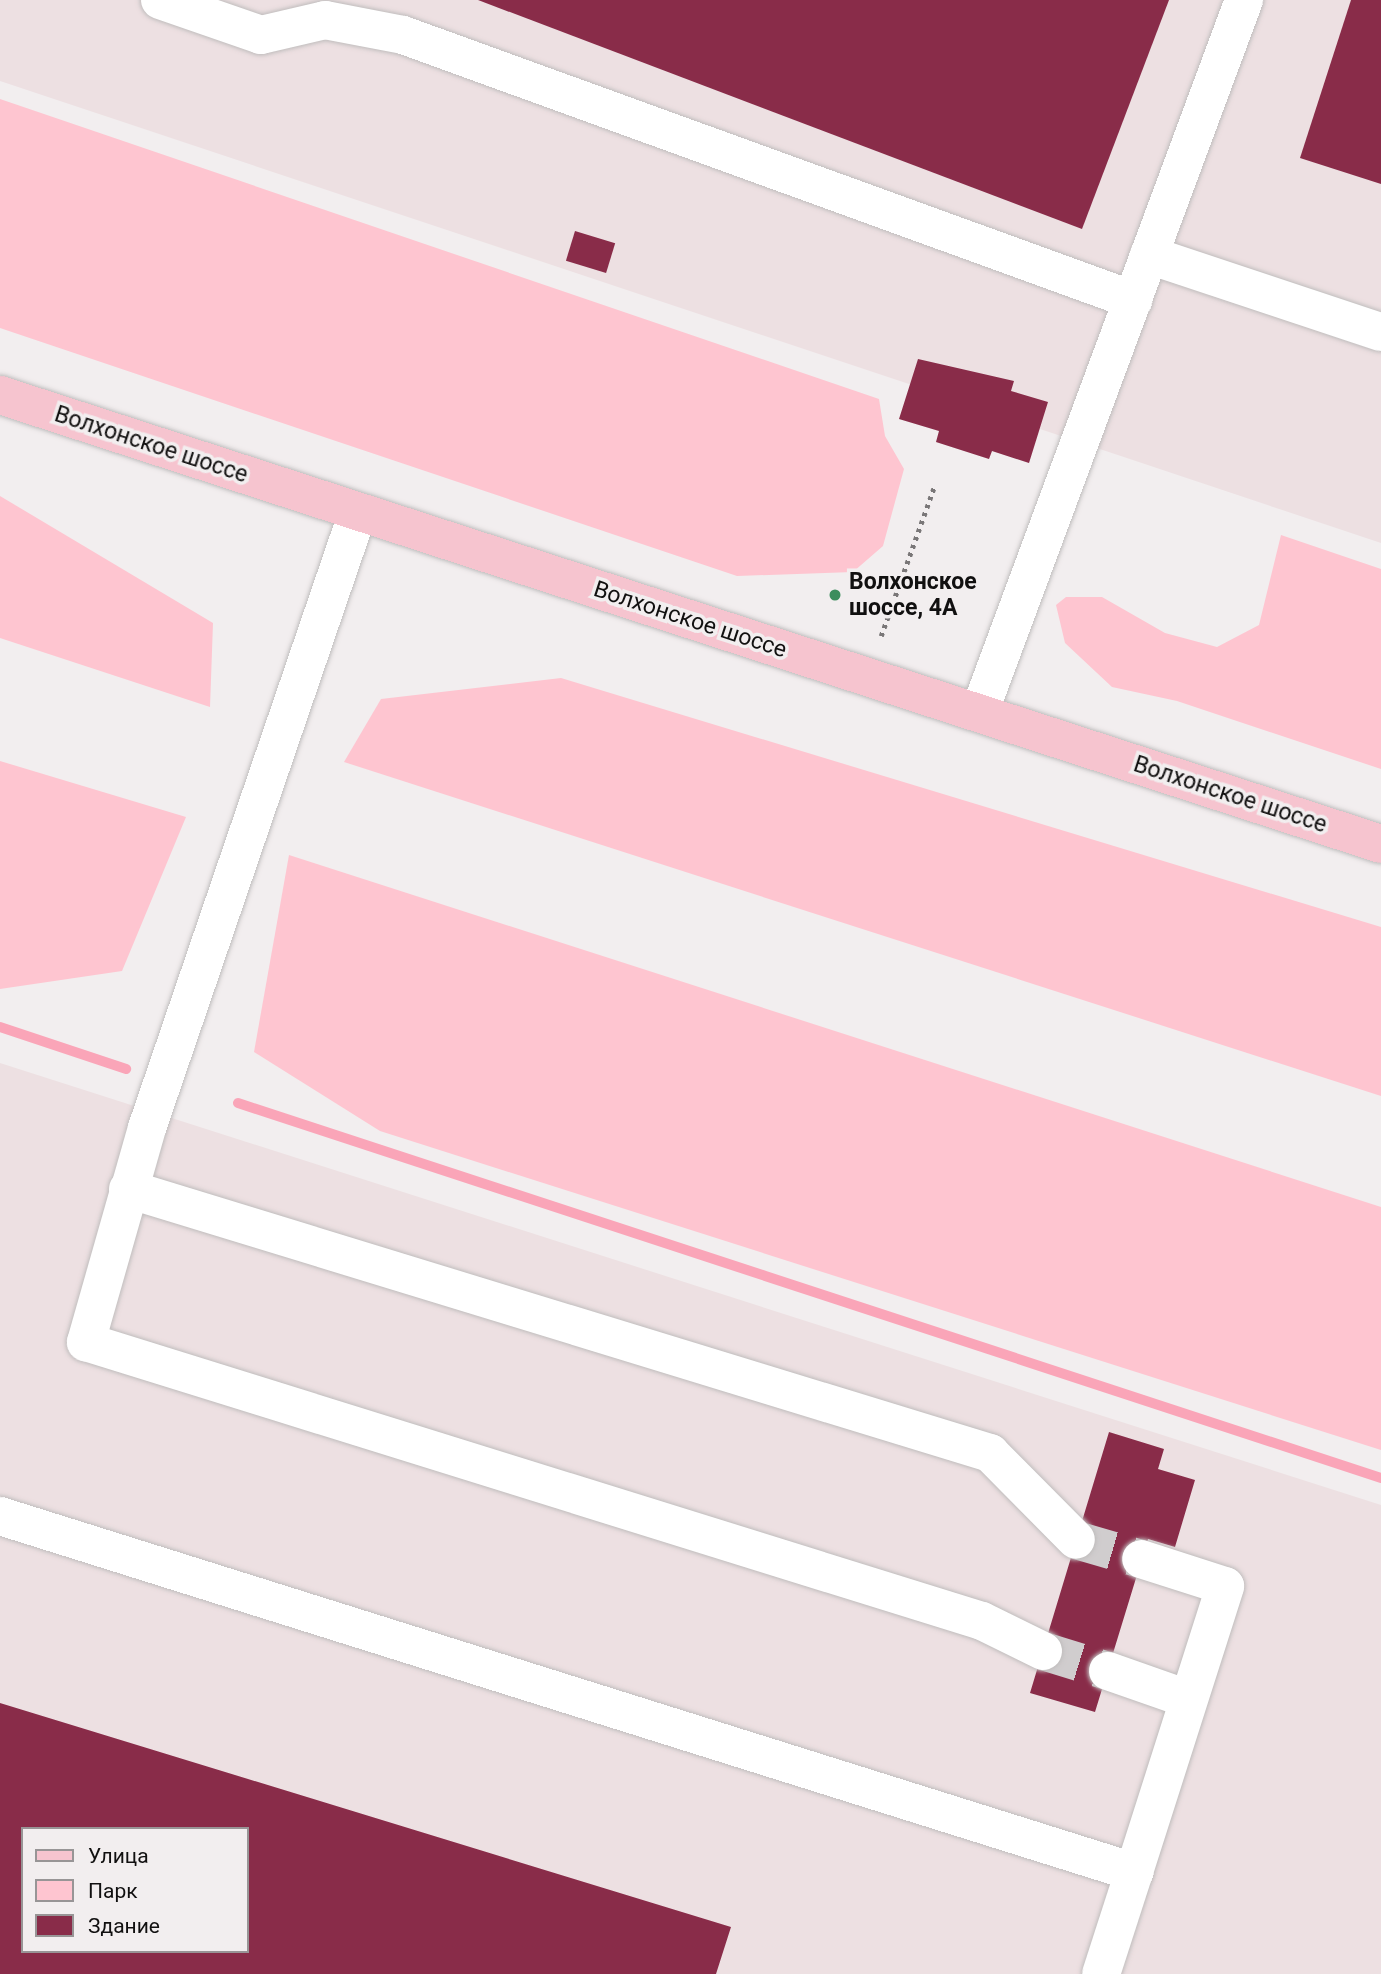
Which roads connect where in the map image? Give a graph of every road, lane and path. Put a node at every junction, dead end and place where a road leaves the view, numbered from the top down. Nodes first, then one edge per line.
1 (160, 0) edge
2 (1244, 0) edge
3 (1149, 255) junction
4 (1133, 300) junction
5 (1381, 332) edge
6 (0, 396) edge
7 (934, 487) dead end
8 (358, 512) junction
9 (881, 636) dead end
10 (979, 713) junction
11 (1381, 844) edge
12 (128, 1189) junction
13 (0, 1516) edge
14 (1076, 1540) tunnel mouth
15 (1142, 1559) tunnel mouth
16 (1042, 1651) tunnel mouth
17 (1108, 1671) tunnel mouth
18 (1188, 1699) junction
19 (1134, 1872) junction
20 (1101, 1974) edge

1 - 4 street
2 - 3 street
3 - 4 street
3 - 5 street
4 - 10 street
6 - 8 main road, Волхонское шоссе
7 - 9 path
8 - 10 main road, Волхонское шоссе
8 - 12 street
10 - 11 main road, Волхонское шоссе
12 - 14 street
12 - 16 street
13 - 19 street
15 - 18 street
17 - 18 street
18 - 19 street
19 - 20 street

